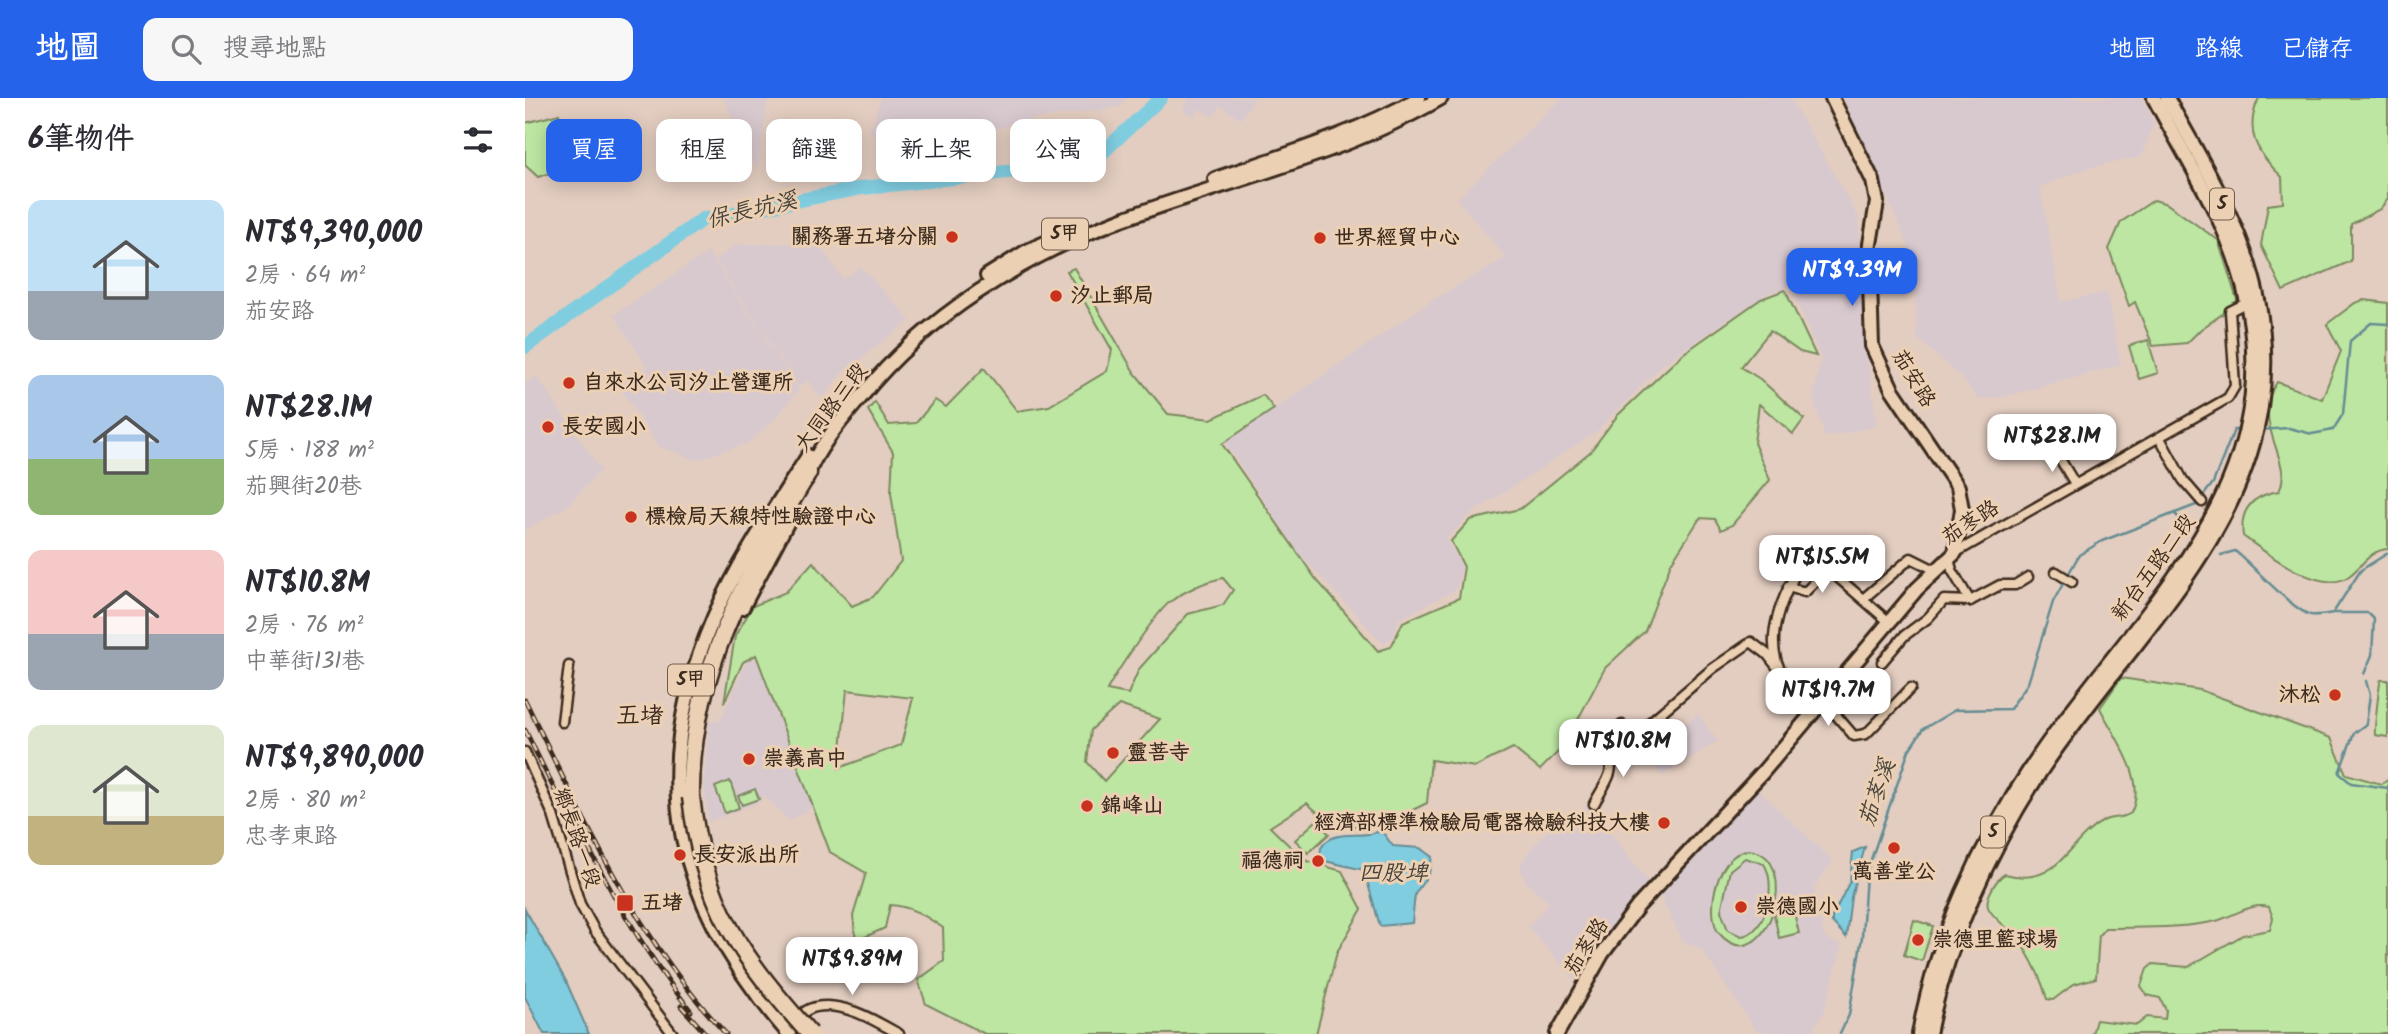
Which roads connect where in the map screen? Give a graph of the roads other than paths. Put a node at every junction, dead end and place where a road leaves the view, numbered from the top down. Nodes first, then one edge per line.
1 (1419, 98) edge
2 (1441, 98) edge
3 (1832, 98) edge
4 (2154, 98) edge
5 (2167, 98) edge
6 (2170, 116) junction
7 (2252, 301) junction
8 (2255, 321) junction
9 (2160, 438) junction
10 (2054, 449) dead end
11 (808, 473) junction
12 (2075, 484) junction
13 (789, 486) junction
14 (2200, 498) dead end
15 (1952, 556) junction
16 (1804, 558) dead end
17 (1937, 570) junction
18 (2056, 572) dead end
19 (2028, 577) dead end
20 (2072, 582) dead end
21 (1788, 587) junction
22 (1863, 599) junction
23 (1971, 601) junction
24 (1889, 622) junction
25 (1882, 662) dead end
26 (569, 666) dead end
27 (1785, 677) junction
28 (1911, 688) dead end
29 (1822, 704) junction
30 (562, 722) dead end
31 (525, 752) edge
32 (688, 800) junction
33 (1594, 804) dead end
34 (801, 1014) junction
35 (787, 1031) edge
36 (673, 1034) edge
37 (803, 1034) edge
38 (810, 1034) edge
39 (820, 1034) edge
40 (899, 1034) edge
41 (1557, 1034) edge
42 (1919, 1034) edge
43 (1929, 1034) edge

1 - 13 main road, 大同路三段 / 5甲
2 - 11 main road, 大同路三段 / 5甲
3 - 15 main road, 茄安路
4 - 6 main road, 新台五路二段 / 5
5 - 6 main road, 新台五路二段 / 5
6 - 7 main road, 新台五路二段 / 5
7 - 8 main road, 新台五路二段 / 5
7 - 9 street, 茄苳路
8 - 42 main road, 新台五路二段 / 5
8 - 43 main road, 新台五路二段 / 5
9 - 12 street, 茄苳路
9 - 14 street
10 - 12 street
11 - 32 highway
11 - 34 main road, 大同路三段 / 5甲
12 - 15 street, 茄苳路
13 - 32 highway
13 - 35 main road, 大同路三段 / 5甲
15 - 17 main road, 茄苳路
15 - 23 street
16 - 21 street
17 - 22 street
17 - 24 main road, 茄苳路
18 - 20 street
19 - 23 street
21 - 22 street
21 - 27 street
22 - 24 street
23 - 25 street
24 - 29 main road, 茄苳路
26 - 30 street
27 - 29 street
27 - 33 street
28 - 29 street
29 - 41 main road, 茄苳路
31 - 36 street, 鄉長路一段
32 - 37 highway, bridge
32 - 38 highway, bridge
34 - 35 street
34 - 39 main road, 大同路三段 / 5甲
34 - 40 street

